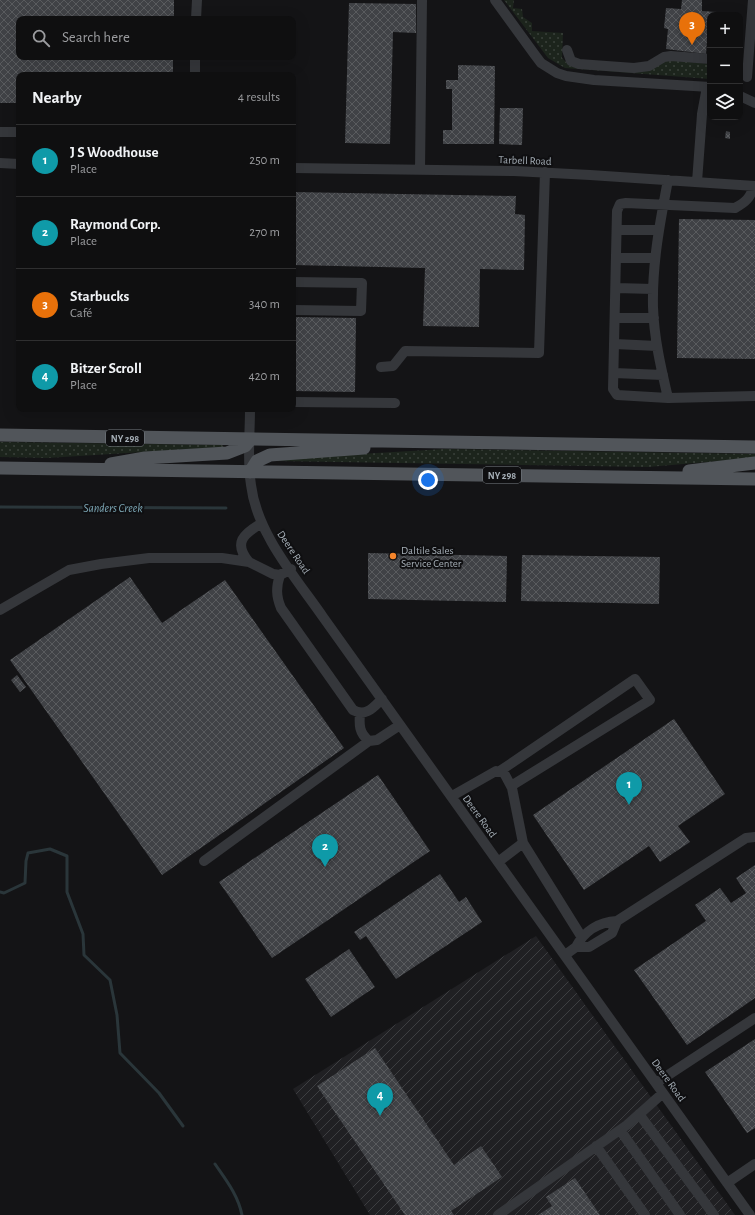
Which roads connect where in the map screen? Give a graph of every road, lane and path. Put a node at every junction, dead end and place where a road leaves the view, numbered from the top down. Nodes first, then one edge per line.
1 (197, 0) edge
2 (422, 0) edge
3 (495, 0) edge
4 (753, 0) edge
5 (196, 16) edge
6 (567, 50) dead end
7 (707, 59) edge
8 (195, 60) edge
9 (744, 61) edge
10 (195, 72) edge
11 (747, 77) edge
12 (707, 87) edge
13 (707, 95) edge
14 (743, 97) edge
15 (755, 103) edge
16 (0, 132) edge
17 (16, 132) edge
18 (0, 163) edge
19 (16, 164) edge
20 (296, 168) edge
21 (420, 170) junction
22 (545, 172) junction
23 (668, 180) junction
24 (697, 182) junction
25 (755, 186) edge
26 (664, 204) junction
27 (617, 230) junction
28 (659, 230) junction
29 (616, 258) junction
30 (655, 258) junction
31 (296, 282) edge
32 (616, 288) junction
33 (654, 289) junction
34 (296, 310) edge
35 (615, 318) junction
36 (654, 318) junction
37 (614, 344) junction
38 (657, 346) junction
39 (381, 367) dead end
40 (614, 374) junction
41 (663, 375) junction
42 (755, 396) edge
43 (668, 398) junction
44 (296, 402) edge
45 (395, 403) dead end
46 (250, 412) edge
47 (0, 435) edge
48 (250, 440) junction
49 (417, 442) junction
50 (755, 447) edge
51 (755, 463) edge
52 (0, 468) edge
53 (75, 469) junction
54 (250, 472) junction
55 (644, 477) junction
56 (755, 479) edge
57 (262, 523) junction
58 (250, 562) junction
59 (291, 569) junction
60 (280, 574) junction
61 (0, 610) edge
62 (382, 699) junction
63 (360, 714) junction
64 (400, 725) junction
65 (369, 741) junction
66 (500, 771) junction
67 (511, 786) junction
68 (452, 796) junction
69 (755, 837) edge
70 (523, 843) junction
71 (204, 861) dead end
72 (498, 862) junction
73 (617, 921) junction
74 (581, 936) junction
75 (576, 947) junction
76 (565, 955) junction
77 (755, 1018) edge
78 (656, 1083) junction
79 (663, 1093) junction
80 (639, 1114) junction
81 (620, 1130) junction
82 (596, 1146) junction
83 (755, 1164) edge
84 (728, 1183) junction
85 (498, 1215) edge
86 (645, 1215) edge
87 (680, 1215) edge
88 (714, 1215) edge
89 (750, 1215) edge

1 - 5 street
2 - 21 street
3 - 12 street
4 - 9 street
6 - 7 street
8 - 10 street
9 - 11 street
13 - 24 street
14 - 15 street
16 - 17 street
18 - 19 street
20 - 21 street, Tarbell Road
21 - 22 street, Tarbell Road
22 - 23 street, Tarbell Road
22 - 39 street
23 - 24 street, Tarbell Road
23 - 26 street
24 - 25 street, Tarbell Road
25 - 26 street
26 - 27 street
26 - 28 street
27 - 28 street
27 - 29 street
28 - 30 street
29 - 30 street
29 - 32 street
30 - 33 street
31 - 34 street
32 - 33 street
32 - 35 street
33 - 36 street
35 - 36 street
35 - 37 street
36 - 38 street
37 - 38 street
37 - 40 street
38 - 41 street
40 - 41 street
40 - 43 street
41 - 43 street
42 - 43 street
44 - 45 street
46 - 48 street, Deere Road
47 - 48 main road, NY 298
48 - 49 main road, NY 298
48 - 53 main road
48 - 54 street, Deere Road
49 - 50 main road, NY 298
49 - 54 main road
51 - 55 main road
52 - 53 main road, NY 298
53 - 54 main road, NY 298
54 - 55 main road, NY 298
54 - 57 street, Deere Road
55 - 56 main road, NY 298
57 - 58 street
57 - 59 street, Deere Road
58 - 60 street
58 - 61 street
59 - 60 street
59 - 62 street, Deere Road
60 - 63 street
62 - 63 street
62 - 64 street, Deere Road
63 - 65 street
64 - 65 street
64 - 68 street, Deere Road
65 - 71 street
66 - 67 street
66 - 67 street
66 - 68 street
67 - 70 street
68 - 72 street, Deere Road
69 - 73 street
70 - 72 street
70 - 74 street
72 - 76 street, Deere Road
73 - 74 street
73 - 75 street
74 - 75 street
75 - 76 street
76 - 78 street, Deere Road
77 - 78 street
78 - 79 street, Deere Road
79 - 80 street
79 - 84 street, Deere Road
80 - 81 street
80 - 88 street
81 - 82 street
81 - 87 street
82 - 85 street
82 - 86 street
83 - 84 street
84 - 89 street, Deere Road

